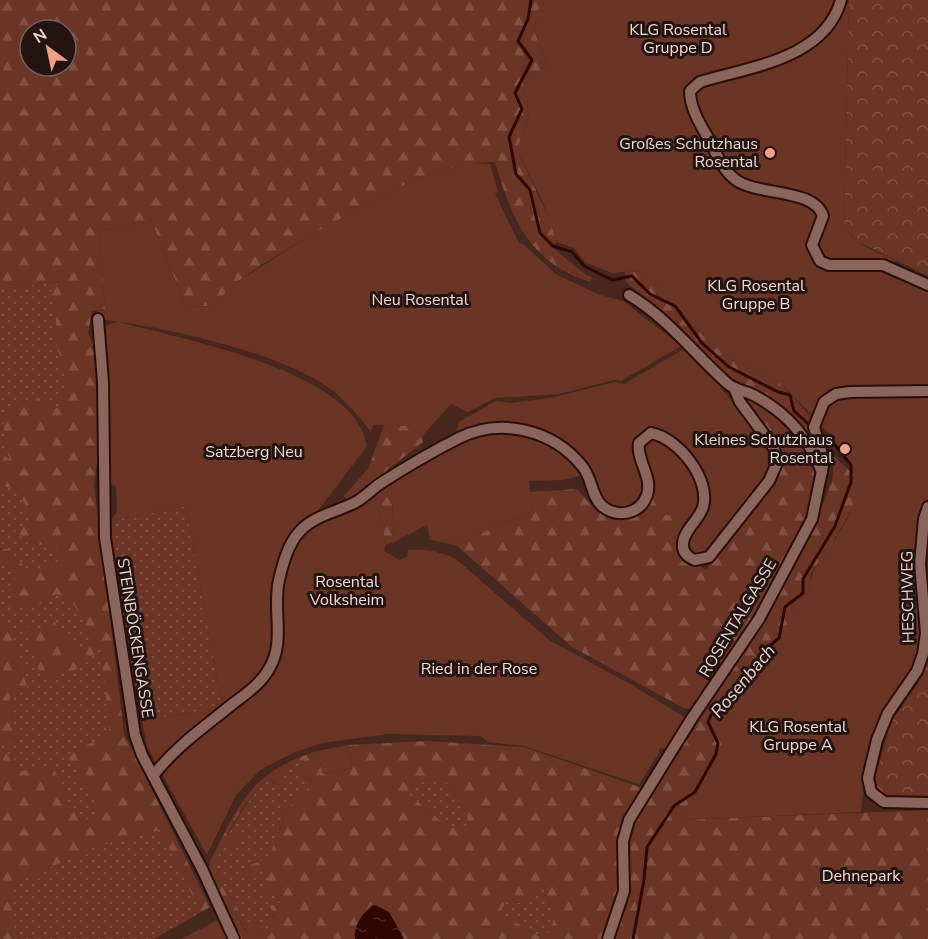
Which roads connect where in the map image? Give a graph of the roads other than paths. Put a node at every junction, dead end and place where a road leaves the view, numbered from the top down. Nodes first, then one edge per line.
1 (841, 0) edge
2 (928, 285) edge
3 (629, 295) dead end
4 (98, 319) dead end
5 (735, 390) junction
6 (928, 391) edge
7 (823, 475) junction
8 (928, 507) edge
9 (153, 776) junction
10 (928, 803) edge
11 (234, 939) edge
12 (608, 939) edge

1 - 2 street
3 - 5 street
4 - 9 street, STEINBÖCKENGASSE
5 - 7 street
5 - 9 street
6 - 7 street, ROSENTALGASSE
7 - 12 street, ROSENTALGASSE
8 - 10 street, HESCHWEG
9 - 11 street, STEINBÖCKENGASSE

